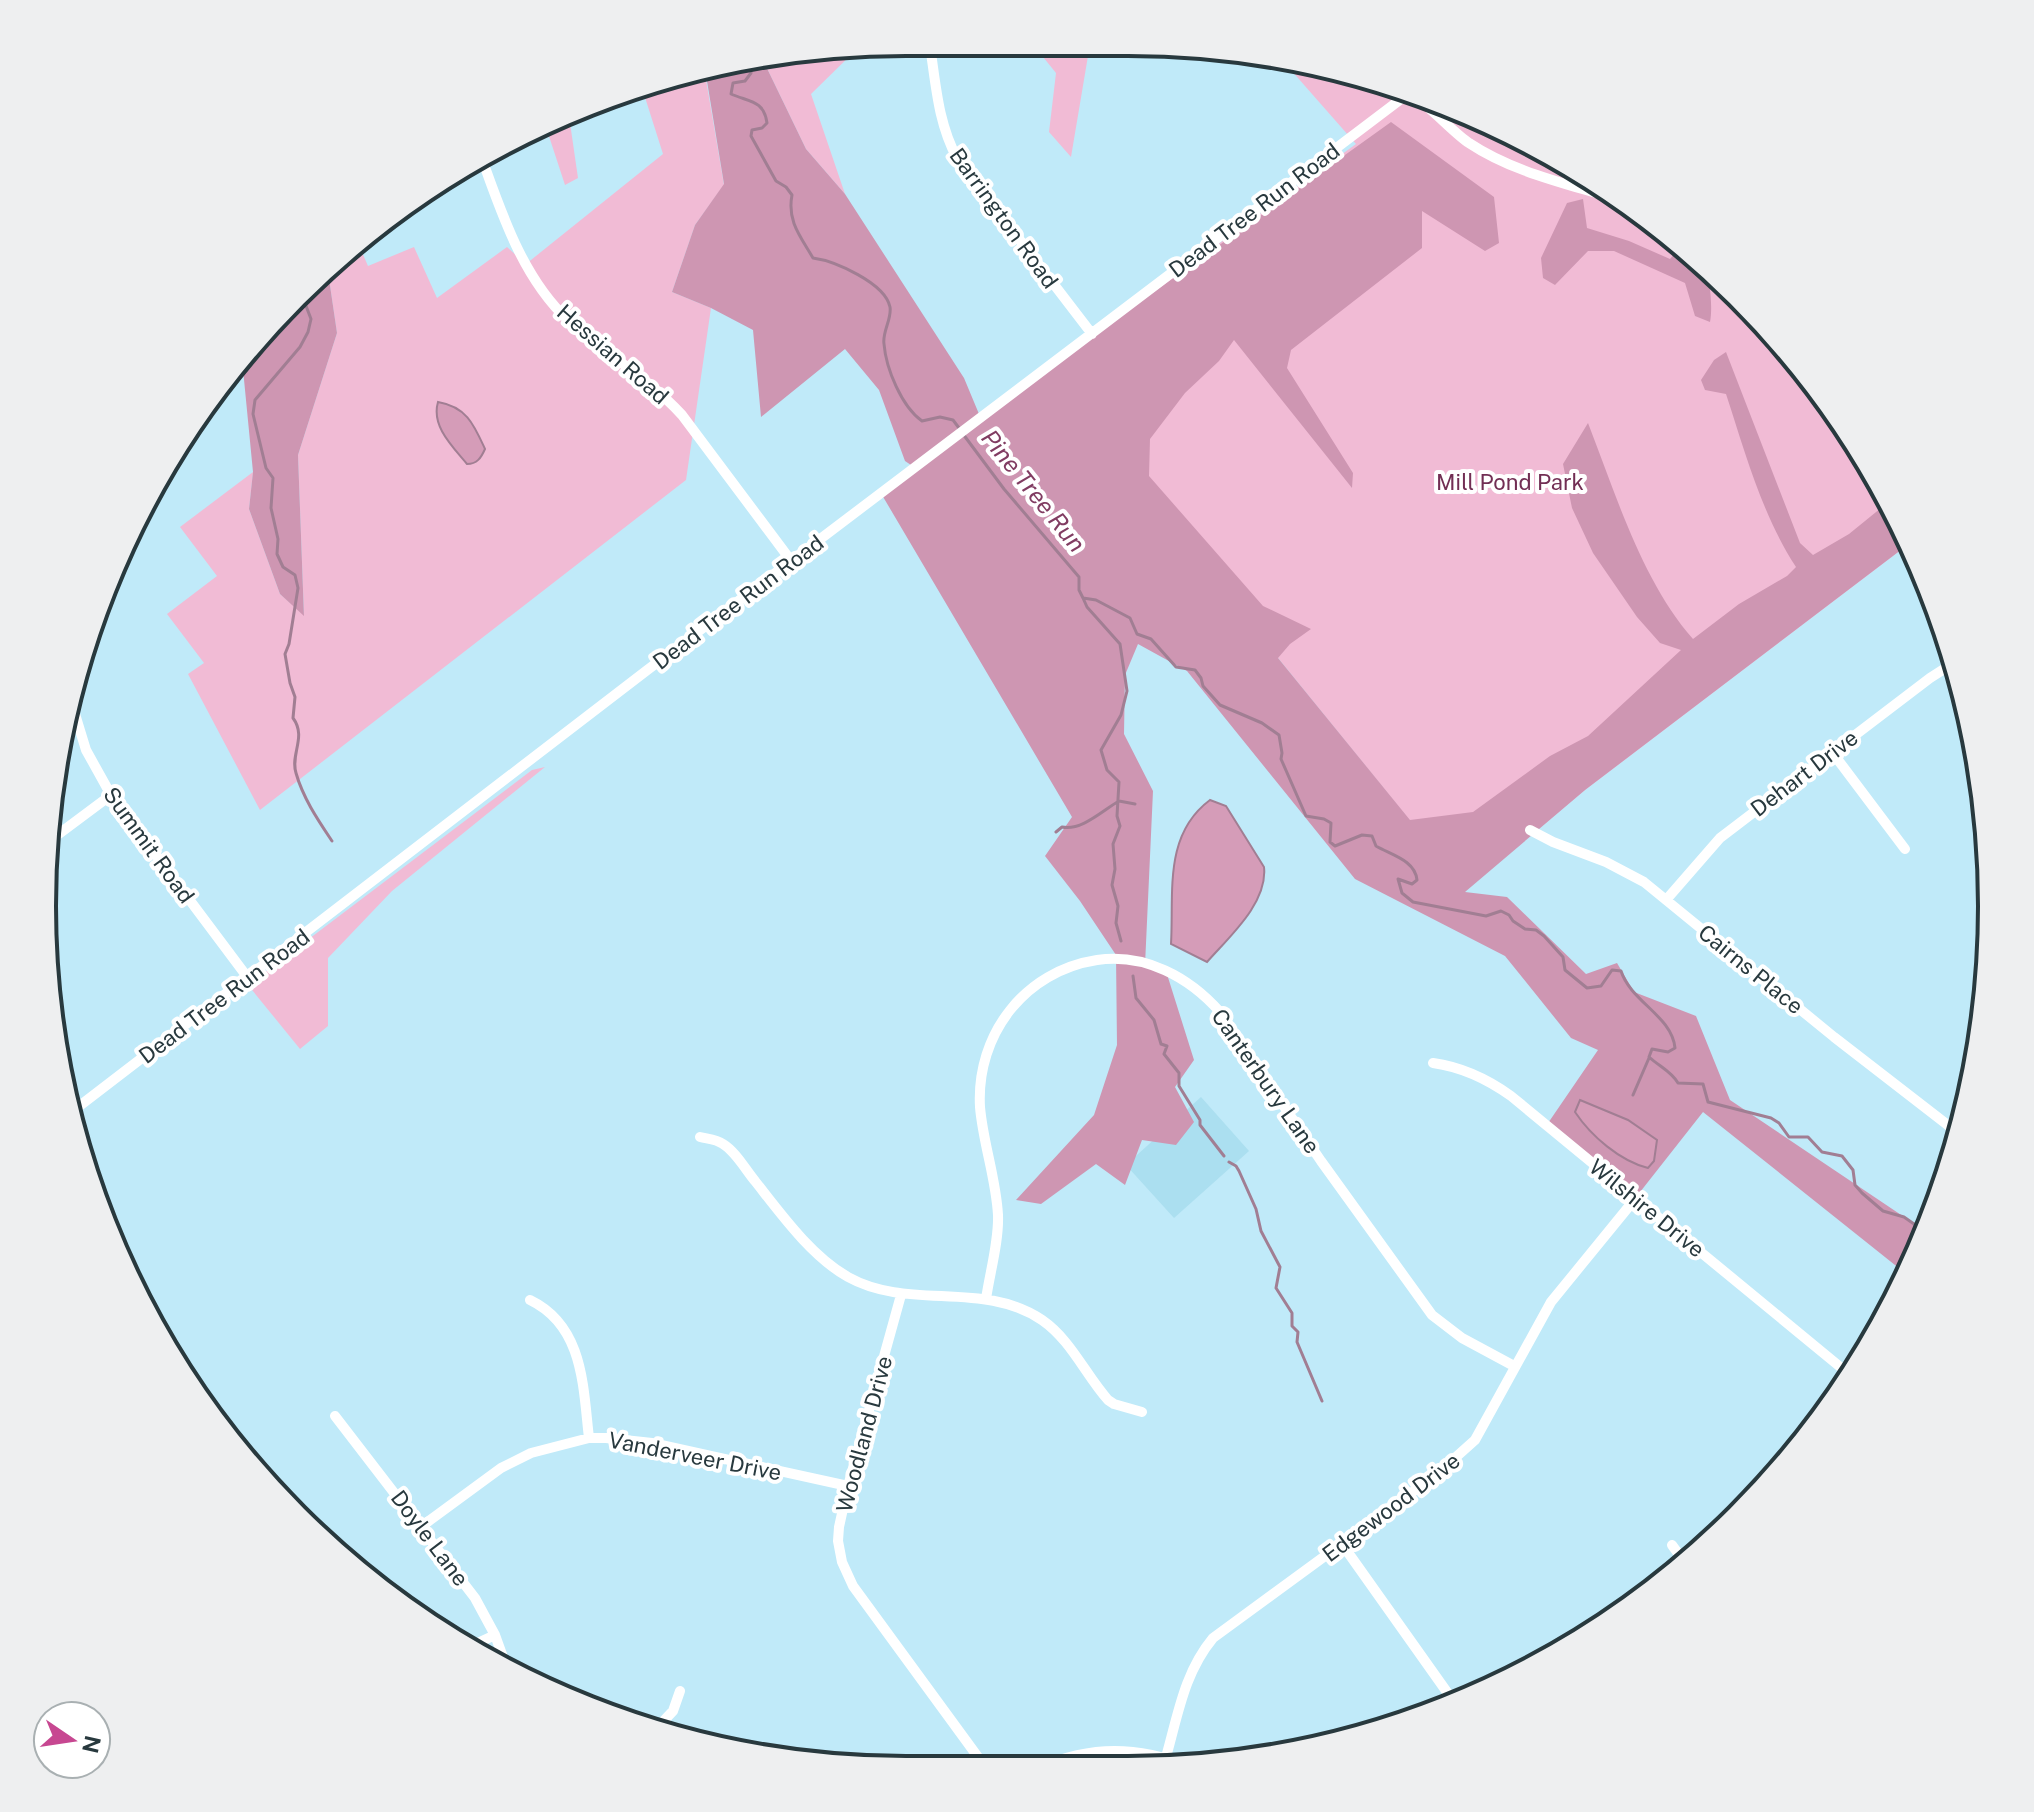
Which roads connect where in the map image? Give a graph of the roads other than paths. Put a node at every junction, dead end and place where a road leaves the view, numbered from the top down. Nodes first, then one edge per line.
1 (931, 56) edge
2 (1399, 101) edge
3 (1436, 114) edge
4 (486, 170) dead end
5 (1581, 187) edge
6 (1092, 334) junction
7 (792, 562) junction
8 (1944, 670) edge
9 (77, 720) edge
10 (1832, 752) junction
11 (111, 795) junction
12 (1530, 830) dead end
13 (60, 833) edge
14 (1905, 849) dead end
15 (1666, 900) junction
16 (248, 978) junction
17 (1433, 1063) dead end
18 (80, 1106) edge
19 (1949, 1126) edge
20 (700, 1137) dead end
21 (1635, 1199) junction
22 (901, 1295) junction
23 (986, 1299) junction
24 (530, 1300) dead end
25 (1514, 1366) junction
26 (1841, 1368) edge
27 (1142, 1412) dead end
28 (335, 1416) dead end
29 (589, 1438) junction
30 (848, 1486) junction
31 (422, 1526) junction
32 (1342, 1544) junction
33 (1672, 1545) dead end
34 (1678, 1553) edge
35 (495, 1635) junction
36 (481, 1642) edge
37 (501, 1653) edge
38 (680, 1691) dead end
39 (1448, 1693) edge
40 (664, 1720) edge
41 (1152, 1755) edge
42 (1167, 1755) edge
43 (977, 1756) edge
44 (1076, 1756) edge

1 - 6 street, Barrington Road
2 - 6 street, Dead Tree Run Road
3 - 5 street
4 - 7 street, Hessian Road
6 - 7 street, Dead Tree Run Road
7 - 16 street, Dead Tree Run Road
8 - 10 street, Dehart Drive
9 - 11 street, Summit Road
10 - 14 street
10 - 15 street, Dehart Drive
11 - 13 street
11 - 16 street, Summit Road
12 - 15 street, Cairns Place
15 - 19 street, Cairns Place
16 - 18 street, Dead Tree Run Road
17 - 21 street, Wilshire Drive
20 - 22 street
21 - 25 street, Edgewood Drive
21 - 26 street, Wilshire Drive
22 - 23 street
22 - 30 street, Woodland Drive
23 - 25 street, Canterbury Lane
23 - 27 street
24 - 29 street
25 - 32 street, Edgewood Drive
28 - 31 street, Doyle Lane
29 - 30 street, Vanderveer Drive
29 - 31 street, Vanderveer Drive
30 - 43 street, Woodland Drive
31 - 35 street, Doyle Lane
32 - 39 street
32 - 42 street, Edgewood Drive
33 - 34 street
35 - 36 street
35 - 37 street, Doyle Lane
38 - 40 street
41 - 44 street

